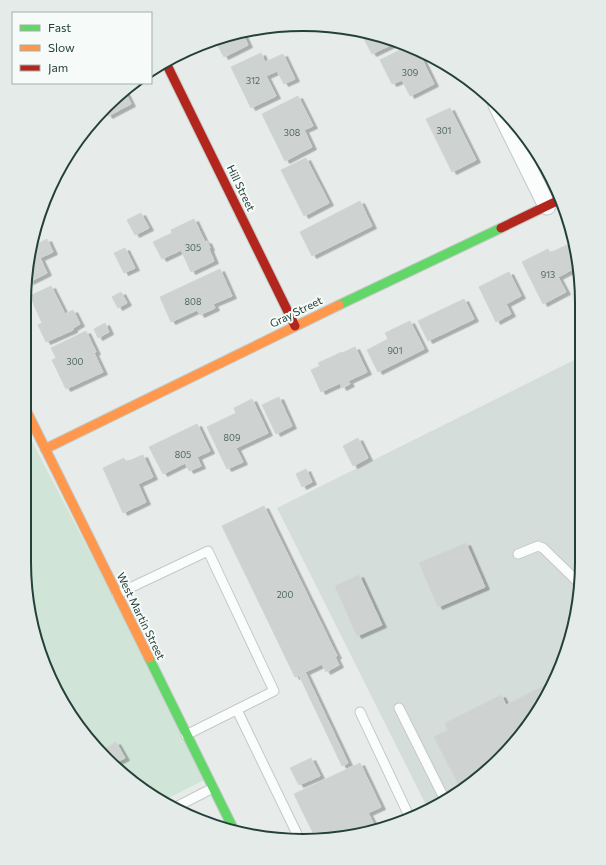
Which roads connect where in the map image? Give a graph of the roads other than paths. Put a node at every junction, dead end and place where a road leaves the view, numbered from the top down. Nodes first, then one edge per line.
1 (168, 67) edge
2 (508, 124) edge
3 (553, 203) edge
4 (295, 326) junction
5 (31, 420) edge
6 (45, 449) junction
7 (518, 554) dead end
8 (574, 578) edge
9 (117, 594) junction
10 (399, 708) dead end
11 (237, 710) junction
12 (360, 712) dead end
13 (186, 735) junction
14 (213, 788) junction
15 (443, 796) edge
16 (180, 805) edge
17 (408, 813) edge
18 (231, 824) edge
19 (297, 834) edge

1 - 4 street, Hill Street
2 - 3 street
3 - 4 street, Gray Street
4 - 6 street, Gray Street
5 - 6 street, West Martin Street
6 - 9 street, West Martin Street
7 - 8 lane
9 - 11 lane
9 - 13 street, West Martin Street
10 - 15 lane
11 - 13 lane
11 - 19 lane
12 - 17 lane
13 - 14 street, West Martin Street
14 - 16 lane
14 - 18 street, West Martin Street

